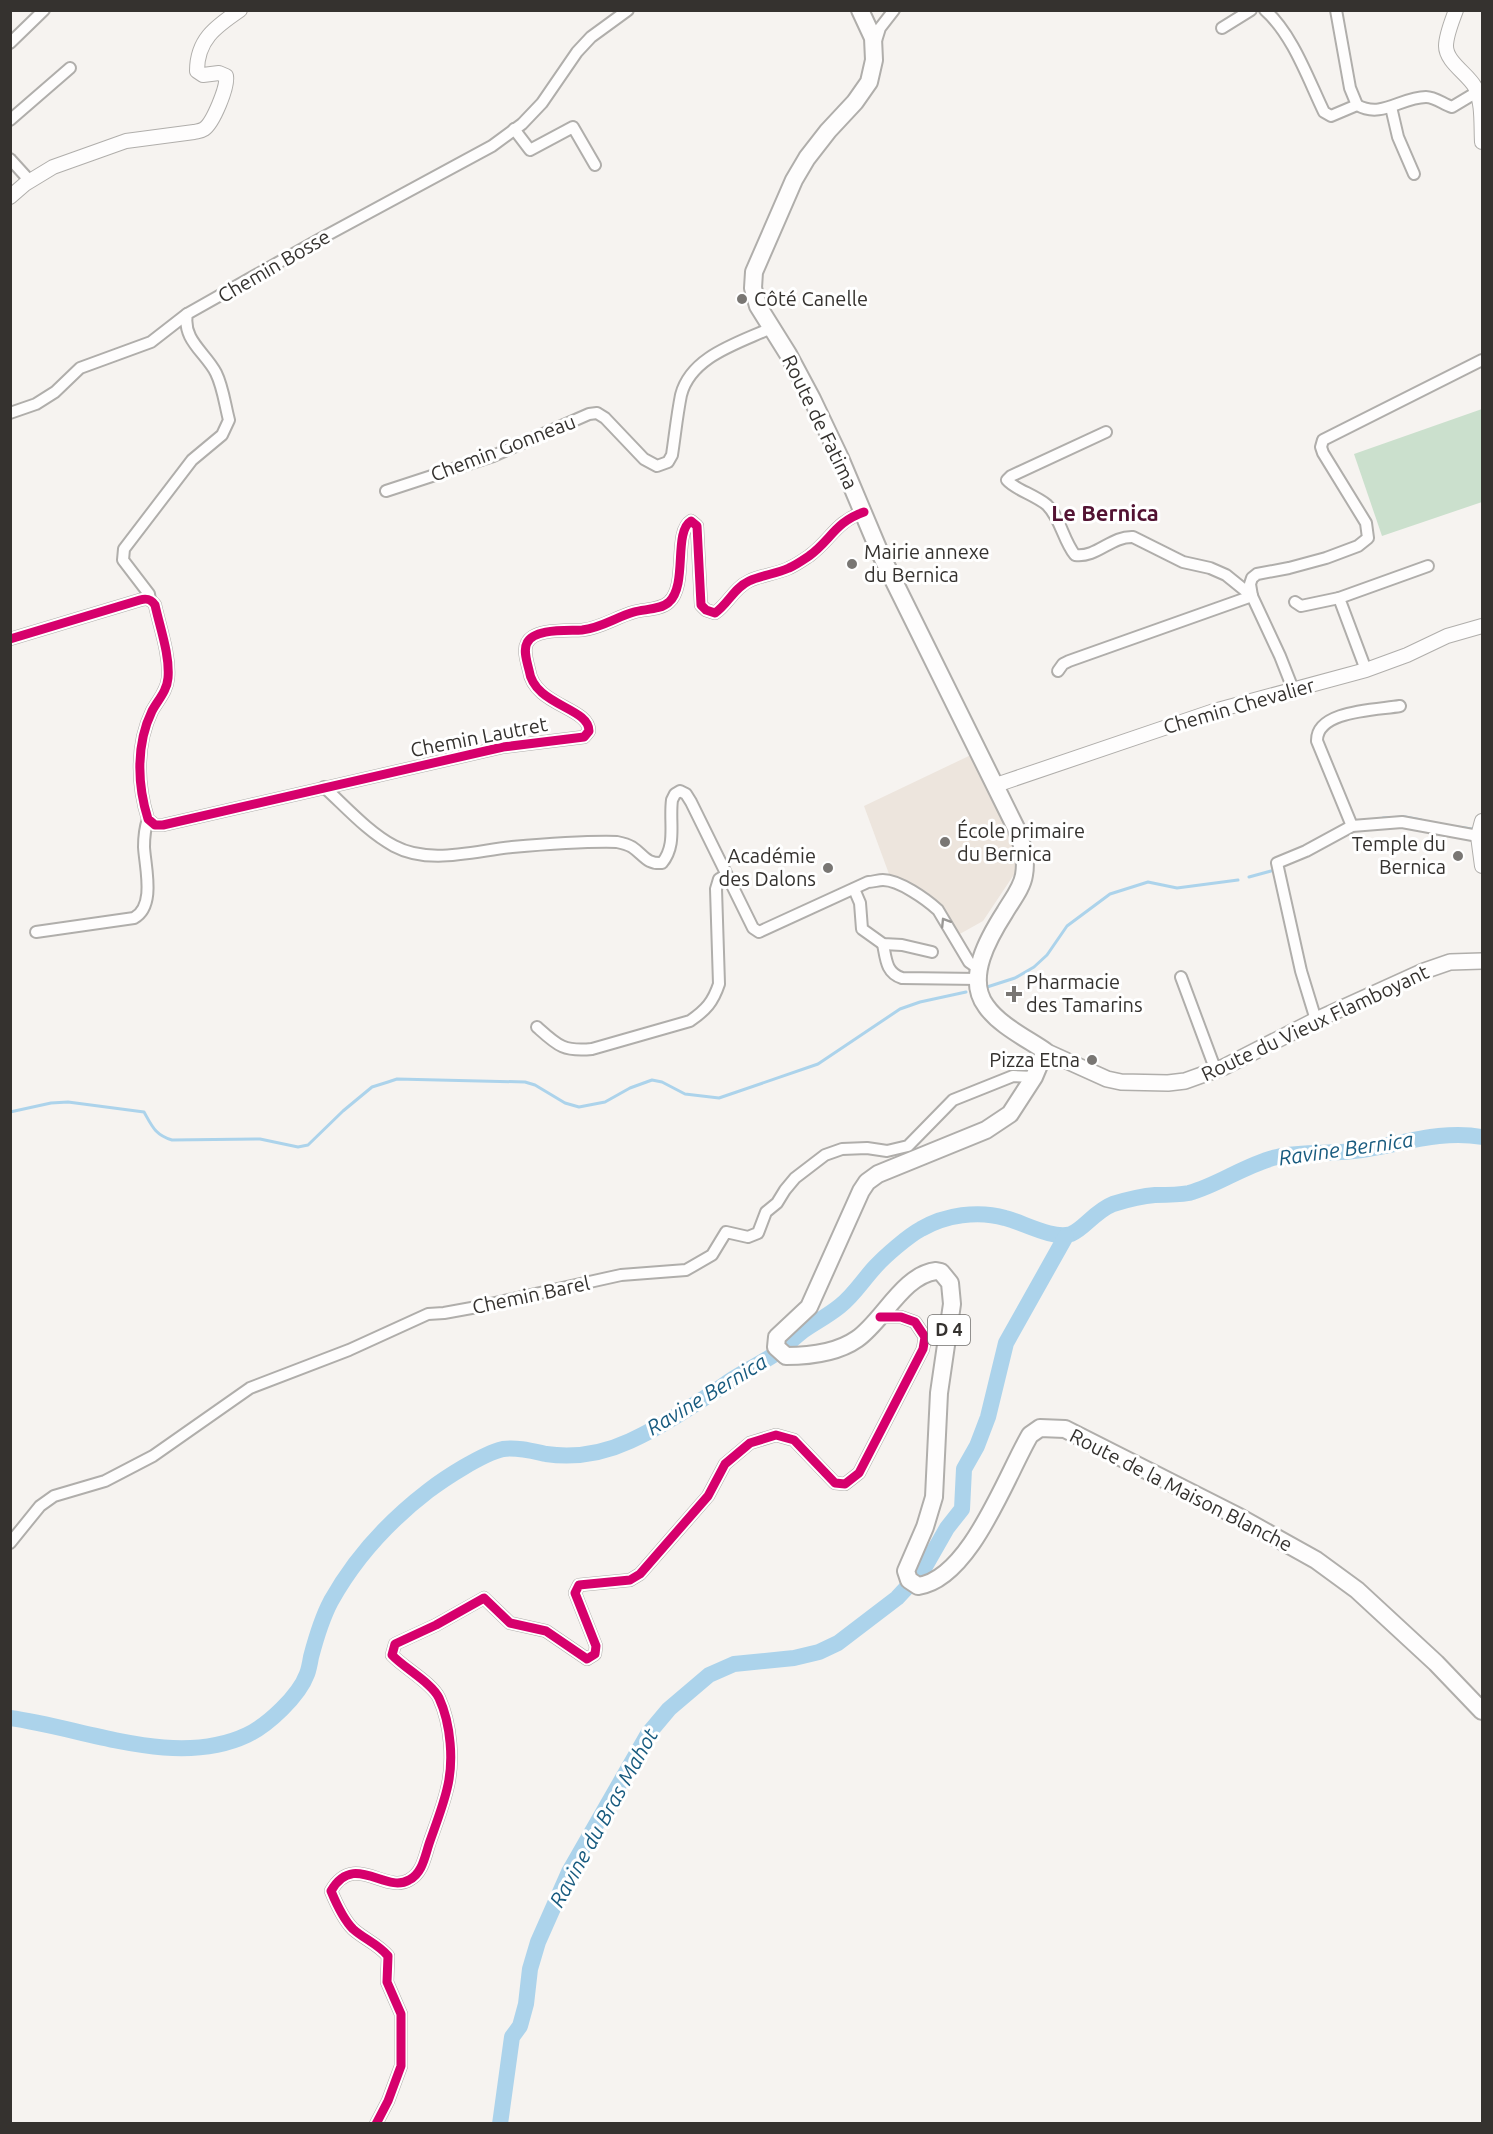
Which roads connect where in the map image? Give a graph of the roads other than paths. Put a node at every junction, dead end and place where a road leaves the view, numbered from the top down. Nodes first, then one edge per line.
1 (44, 10) edge
2 (240, 10) edge
3 (628, 10) edge
4 (860, 10) edge
5 (894, 10) edge
6 (1251, 10) edge
7 (1265, 10) edge
8 (1336, 10) edge
9 (1455, 10) edge
10 (1222, 28) dead end
11 (10, 43) edge
12 (874, 47) junction
13 (70, 68) dead end
14 (1479, 91) edge
15 (1357, 105) junction
16 (1391, 108) junction
17 (10, 120) edge
18 (514, 129) junction
19 (1482, 142) edge
20 (10, 159) edge
21 (595, 165) dead end
22 (1414, 174) dead end
23 (30, 181) junction
24 (10, 197) edge
25 (188, 314) junction
26 (771, 328) junction
27 (1482, 360) edge
28 (10, 413) edge
29 (1106, 432) dead end
30 (386, 491) dead end
31 (864, 512) junction
32 (1428, 566) dead end
33 (1252, 596) junction
34 (1340, 598) junction
35 (150, 600) junction
36 (1295, 602) dead end
37 (1482, 626) edge
38 (10, 639) edge
39 (1366, 670) junction
40 (1058, 671) dead end
41 (1293, 689) junction
42 (1400, 706) dead end
43 (996, 785) junction
44 (324, 787) junction
45 (148, 819) junction
46 (1482, 821) edge
47 (1352, 826) junction
48 (1478, 836) junction
49 (1482, 866) edge
50 (726, 875) junction
51 (854, 889) junction
52 (36, 932) dead end
53 (883, 944) junction
54 (932, 952) dead end
55 (1482, 961) edge
56 (979, 974) junction
57 (1181, 978) dead end
58 (1316, 1020) junction
59 (537, 1026) dead end
60 (1045, 1051) junction
61 (1216, 1071) junction
62 (1034, 1077) junction
63 (880, 1317) junction
64 (10, 1543) edge
65 (1482, 1711) edge
66 (376, 2124) edge

1 - 11 street
2 - 23 street
3 - 18 street, Chemin Bosse
4 - 12 main road, Route de Fatima
5 - 12 street
6 - 10 street
7 - 15 street
8 - 15 street
9 - 14 street
12 - 26 main road, Route de Fatima
13 - 17 street
14 - 16 street
14 - 19 street
15 - 16 street
16 - 22 street
18 - 21 street
18 - 25 street, Chemin Bosse
20 - 23 street
23 - 24 street
25 - 28 street, Chemin Bosse
25 - 35 street
26 - 30 street, Chemin Gonneau
26 - 31 main road, Route de Fatima
27 - 33 street
29 - 33 street
31 - 43 main road, Route de Fatima
31 - 44 street, Chemin Lautret
32 - 34 street
33 - 40 street
33 - 41 street
34 - 36 street
34 - 39 street
35 - 38 street
35 - 45 street
37 - 39 street, Chemin Chevalier
39 - 41 street, Chemin Chevalier
41 - 43 street, Chemin Chevalier
42 - 47 street
43 - 56 main road, Route de Fatima
44 - 45 street, Chemin Lautret
44 - 50 street
45 - 52 street
46 - 48 street
47 - 48 street
47 - 58 street
48 - 49 street
50 - 51 street
50 - 59 street
51 - 53 street
56 -> 51 street
53 - 54 street
53 - 56 street
55 - 58 main road, Route du Vieux Flamboyant
56 - 60 main road
57 - 61 street
58 - 61 main road, Route du Vieux Flamboyant
60 - 61 main road, Route du Vieux Flamboyant
60 - 62 main road, Route de la Maison Blanche / D 4
62 - 63 main road, Route de la Maison Blanche / D 4
62 - 64 street, Chemin Barel
63 - 65 main road, Route de la Maison Blanche / D 4
63 - 66 street

